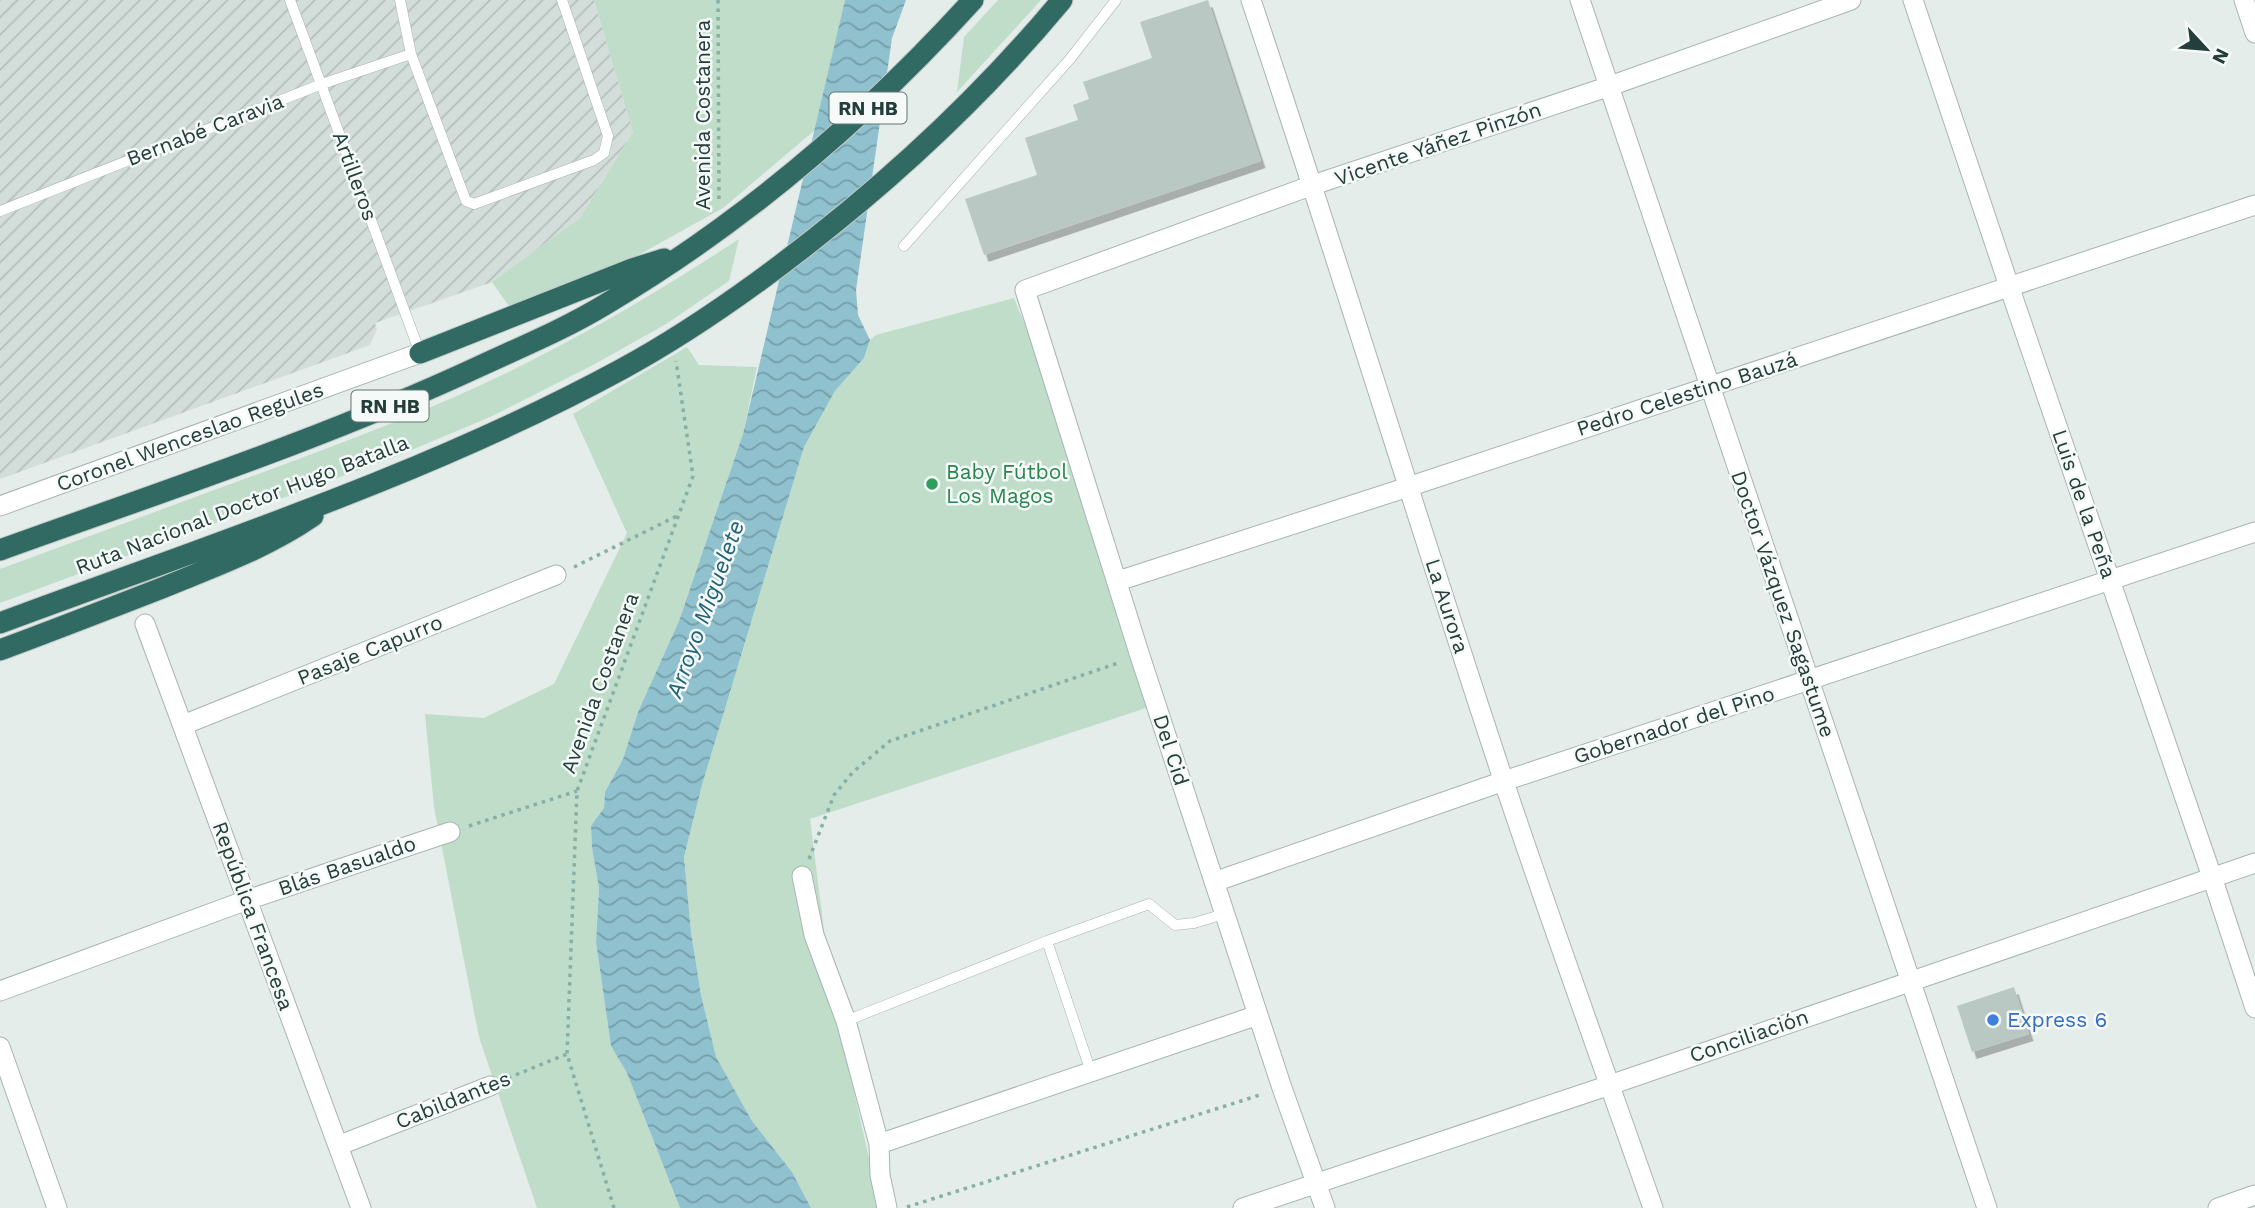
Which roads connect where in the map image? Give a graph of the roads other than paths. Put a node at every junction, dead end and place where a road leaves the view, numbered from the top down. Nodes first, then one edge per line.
1 (290, 0) edge
2 (400, 0) edge
3 (562, 0) edge
4 (973, 0) edge
5 (1062, 0) edge
6 (1116, 0) edge
7 (1251, 0) edge
8 (1580, 0) edge
9 (1851, 0) edge
10 (1913, 0) edge
11 (2244, 0) edge
12 (2255, 33) edge
13 (411, 54) junction
14 (322, 84) junction
15 (1610, 86) junction
16 (1313, 185) junction
17 (2255, 205) edge
18 (1, 209) edge
19 (904, 246) dead end
20 (683, 254) junction
21 (2008, 286) junction
22 (1025, 290) joint
23 (420, 353) junction
24 (1710, 387) junction
25 (1408, 487) junction
26 (338, 498) junction
27 (0, 506) edge
28 (2255, 532) edge
29 (0, 550) edge
30 (556, 575) road end
31 (2110, 580) junction
32 (1118, 581) junction
33 (0, 623) edge
34 (145, 624) dead end
35 (0, 650) edge
36 (1808, 680) junction
37 (183, 725) junction
38 (1504, 781) junction
39 (450, 832) road end
40 (2255, 863) edge
41 (802, 876) road end
42 (2213, 877) junction
43 (1213, 882) junction
44 (247, 900) junction
45 (1224, 914) junction
46 (1047, 941) junction
47 (1911, 980) junction
48 (0, 990) edge
49 (2255, 1008) edge
50 (1258, 1015) junction
51 (846, 1021) junction
52 (0, 1047) edge
53 (1091, 1072) junction
54 (1610, 1085) junction
55 (490, 1086) road end
56 (879, 1144) junction
57 (340, 1145) junction
58 (1316, 1183) junction
59 (2255, 1195) edge
60 (57, 1208) edge
61 (361, 1208) edge
62 (887, 1208) edge
63 (1243, 1208) edge
64 (1325, 1208) edge
65 (1653, 1208) edge
66 (1987, 1208) edge
67 (2218, 1208) edge

1 - 14 lane, Artilleros
2 - 13 lane
3 - 13 lane
4 - 20 highway, Ruta Nacional Doctor Hugo Batalla / RN HB
5 - 26 highway, Ruta Nacional Doctor Hugo Batalla / RN HB
6 - 19 lane
7 - 16 street, La Aurora
8 - 15 street, Doctor Vázquez Sagastume
9 - 15 street, Vicente Yáñez Pinzón
10 - 21 street, Luis de la Peña
11 - 12 street
13 - 14 lane, Bernabé Caravia
14 - 18 lane, Bernabé Caravia
14 - 23 lane, Artilleros
15 - 16 street, Vicente Yáñez Pinzón
15 - 24 street, Doctor Vázquez Sagastume
16 - 22 street, Vicente Yáñez Pinzón
16 - 25 street, La Aurora
17 - 21 street, Pedro Celestino Bauzá
20 - 23 highway
20 - 29 highway, Ruta Nacional Doctor Hugo Batalla / RN HB
21 - 24 street, Pedro Celestino Bauzá
21 - 31 street, Luis de la Peña
22 - 32 street, Del Cid
23 - 27 street, Coronel Wenceslao Regules
24 - 25 street, Pedro Celestino Bauzá
24 - 36 street, Doctor Vázquez Sagastume
25 - 32 street, Pedro Celestino Bauzá
25 - 38 street, La Aurora
26 - 33 highway, Ruta Nacional Doctor Hugo Batalla / RN HB
26 - 35 highway
28 - 31 street, Gobernador del Pino
30 - 37 street, Pasaje Capurro
31 - 36 street, Gobernador del Pino
31 - 42 street, Luis de la Peña
32 - 43 street, Del Cid
34 - 37 street, República Francesa
36 - 38 street, Gobernador del Pino
36 - 47 street, Doctor Vázquez Sagastume
37 - 44 street, República Francesa
38 - 43 street, Gobernador del Pino
38 - 54 street, La Aurora
39 - 44 street, Blás Basualdo
40 - 42 street, Conciliación
41 - 51 street
42 - 47 street, Conciliación
42 - 49 street, Luis de la Peña
43 - 45 street, Del Cid
44 - 48 street, Blás Basualdo
44 - 57 street, República Francesa
45 - 46 lane
45 - 50 street, Del Cid
46 - 51 lane
46 - 53 lane
47 - 54 street, Conciliación
47 - 66 street, Doctor Vázquez Sagastume
50 - 53 street
50 - 58 street, Del Cid
51 - 56 street
52 - 60 street
53 - 56 street
54 - 58 street, Conciliación
54 - 65 street, La Aurora
55 - 57 street, Cabildantes
56 - 62 street
57 - 61 street, República Francesa
58 - 63 street, Conciliación
58 - 64 street, Del Cid
59 - 67 street

